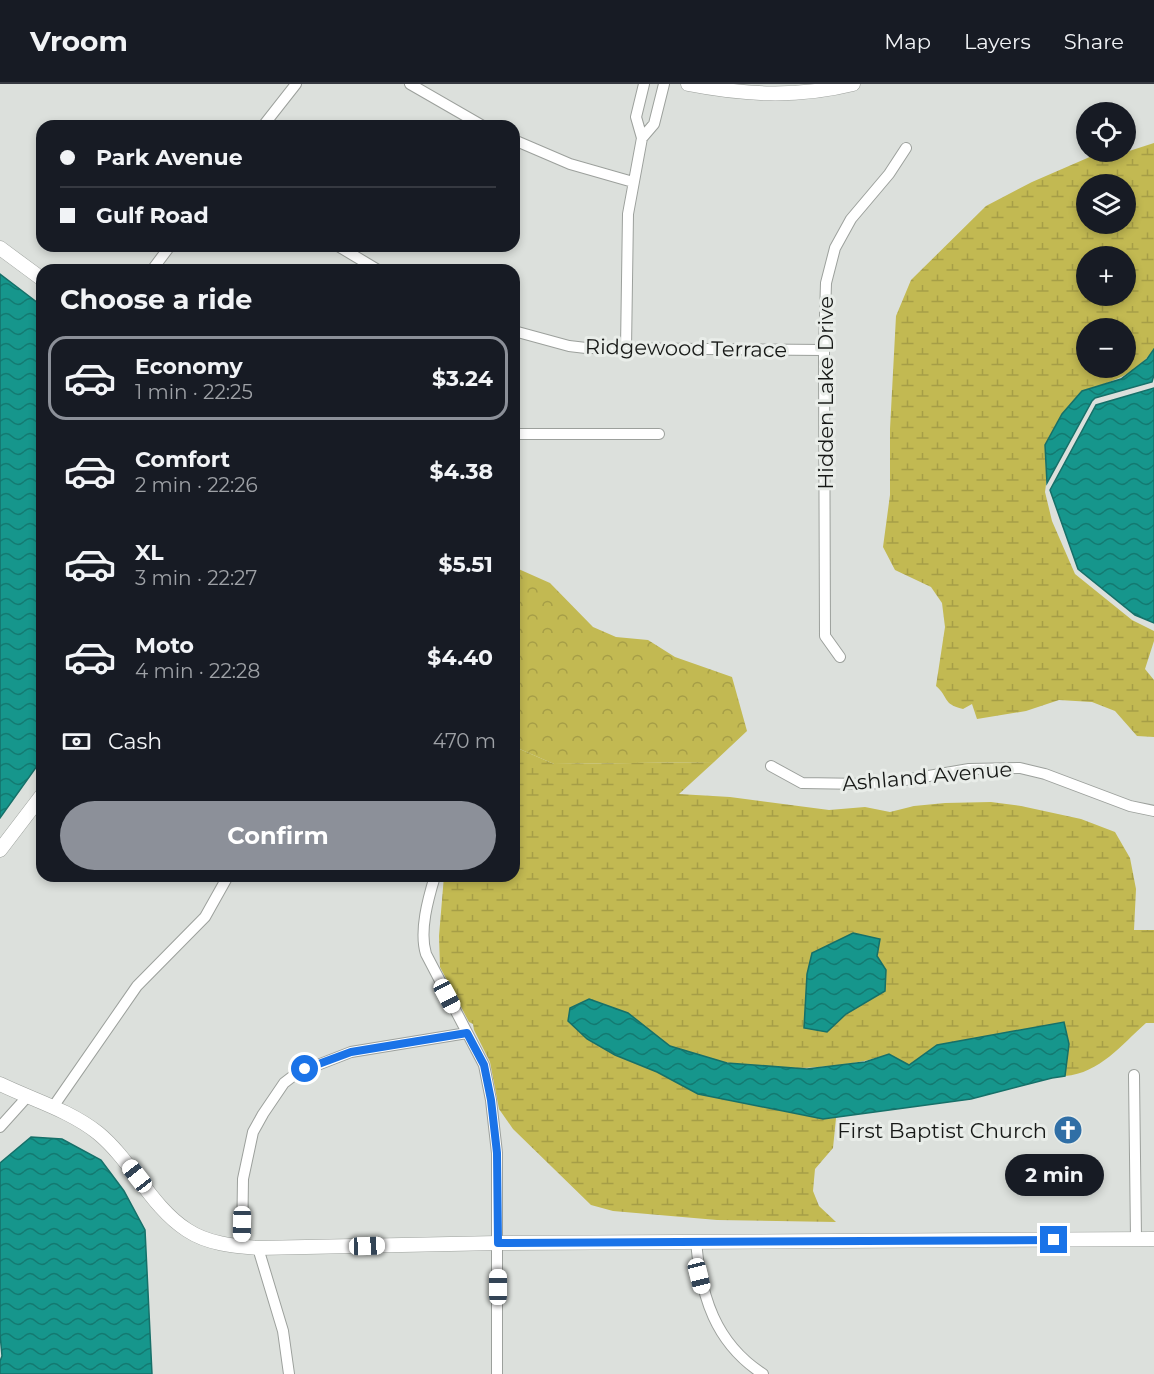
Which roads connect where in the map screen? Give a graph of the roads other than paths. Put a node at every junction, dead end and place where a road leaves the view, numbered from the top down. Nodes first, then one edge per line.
1 (296, 84) edge
2 (410, 84) edge
3 (644, 84) edge
4 (664, 84) edge
5 (688, 84) edge
6 (853, 84) edge
7 (268, 120) edge
8 (473, 120) edge
9 (642, 138) junction
10 (520, 143) edge
11 (906, 148) dead end
12 (633, 182) junction
13 (0, 248) edge
14 (348, 252) edge
15 (368, 264) edge
16 (36, 275) edge
17 (520, 333) edge
18 (626, 348) junction
19 (824, 350) junction
20 (520, 434) edge
21 (659, 435) dead end
22 (840, 657) dead end
23 (771, 766) dead end
24 (36, 803) edge
25 (1154, 812) edge
26 (0, 850) edge
27 (225, 882) edge
28 (433, 882) edge
29 (467, 1033) junction
30 (1134, 1075) dead end
31 (0, 1084) edge
32 (27, 1097) junction
33 (53, 1107) junction
34 (0, 1127) edge
35 (1136, 1239) junction
36 (1154, 1239) edge
37 (696, 1242) junction
38 (498, 1243) junction
39 (242, 1246) junction
40 (258, 1248) junction
41 (289, 1374) edge
42 (497, 1374) edge
43 (763, 1374) edge

1 - 7 street
2 - 8 street
3 - 9 street
4 - 9 street
5 - 6 street
9 - 12 street
10 - 12 street
11 - 19 street, Hidden Lake Drive
12 - 18 street
13 - 16 street
14 - 15 street
17 - 18 street, Ridgewood Terrace
18 - 19 street, Ridgewood Terrace
19 - 22 street, Hidden Lake Drive
20 - 21 street
23 - 25 street, Ashland Avenue
24 - 26 street
27 - 33 street
28 - 29 street
29 - 38 street
29 - 39 street
30 - 35 street
31 - 32 street
32 - 33 street
32 - 34 street
33 - 39 street
35 - 36 street
35 - 37 street
37 - 38 street
37 - 43 street
38 - 40 street
38 - 42 street
39 - 40 street
40 - 41 street

